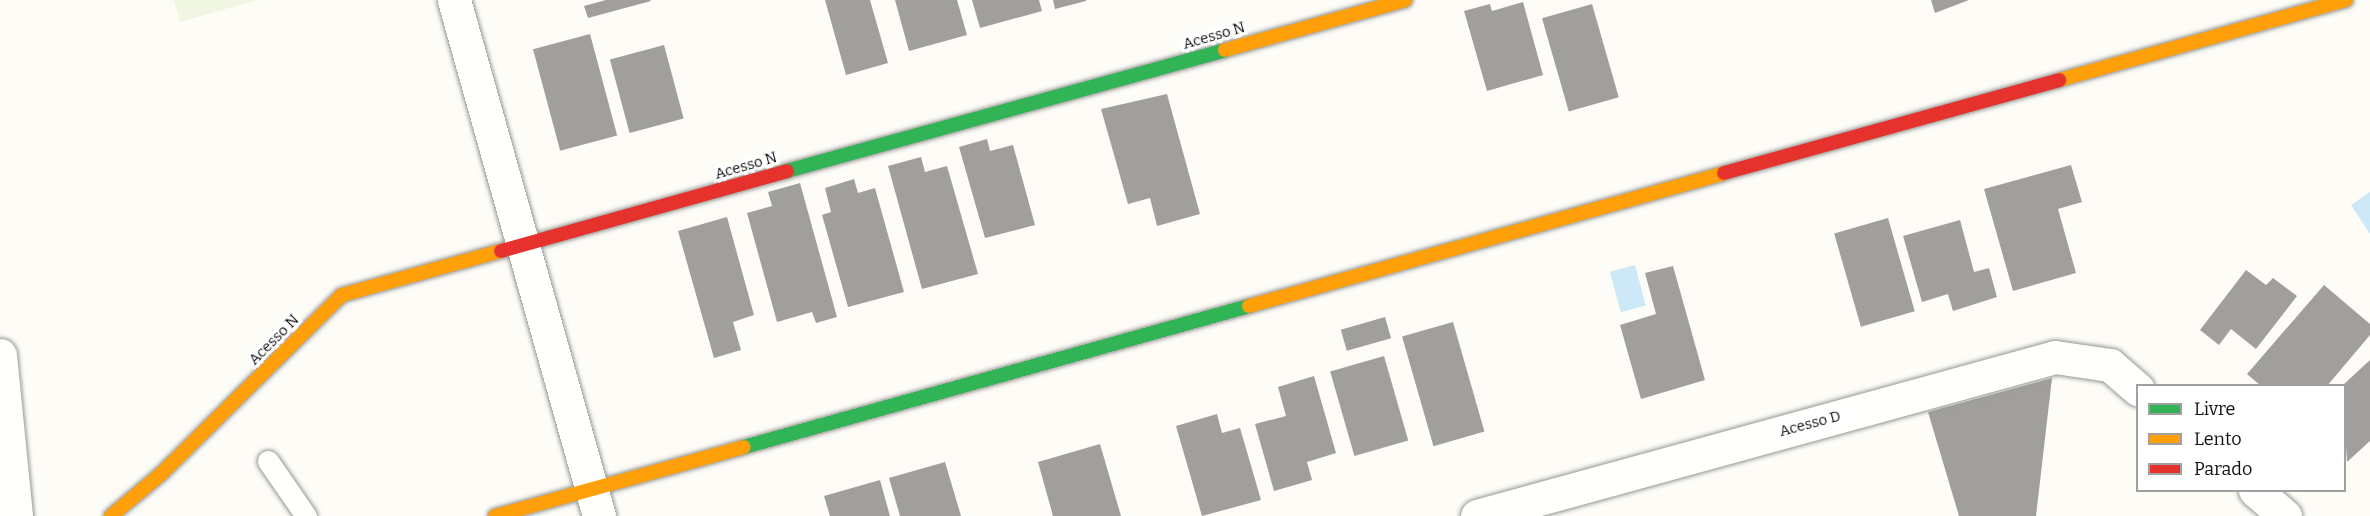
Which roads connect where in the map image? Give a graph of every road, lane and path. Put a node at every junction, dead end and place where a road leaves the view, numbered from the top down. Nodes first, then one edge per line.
1 (454, 0) edge
2 (1405, 0) edge
3 (2346, 0) edge
4 (522, 246) junction
5 (0, 355) edge
6 (2136, 387) edge
7 (268, 460) dead end
8 (2257, 492) edge
9 (595, 501) edge
10 (16, 516) edge
11 (111, 516) edge
12 (306, 516) edge
13 (495, 516) edge
14 (1477, 516) edge
15 (2285, 516) edge

1 - 4 street
2 - 4 street, Acesso N
3 - 9 street
4 - 9 street
4 - 11 street, Acesso N
5 - 10 street
6 - 14 street, Acesso D
7 - 12 lane
8 - 15 street
9 - 13 street

